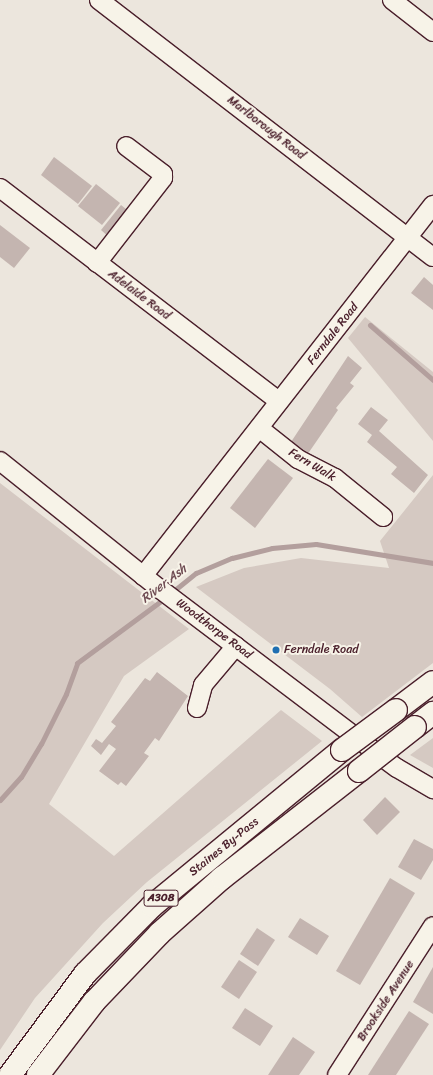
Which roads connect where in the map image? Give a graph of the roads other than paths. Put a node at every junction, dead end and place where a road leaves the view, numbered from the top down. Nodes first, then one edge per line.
1 (99, 0) edge
2 (392, 0) edge
3 (433, 32) edge
4 (126, 146) dead end
5 (0, 188) edge
6 (433, 205) edge
7 (408, 237) junction
8 (433, 257) edge
9 (97, 263) junction
10 (279, 401) junction
11 (259, 428) junction
12 (0, 461) edge
13 (383, 517) dead end
14 (143, 576) junction
15 (236, 646) junction
16 (433, 682) edge
17 (197, 708) dead end
18 (433, 713) edge
19 (433, 789) edge
20 (433, 926) edge
21 (10, 1075) edge
22 (38, 1075) edge
23 (337, 1075) edge

1 - 7 street, Marlborough Road
2 - 3 street
4 - 9 street
5 - 9 street, Adelaide Road
6 - 7 street, Ferndale Road
7 - 8 street, Marlborough Road
7 - 10 street, Ferndale Road
9 - 10 street, Adelaide Road
10 - 11 street, Ferndale Road
11 - 13 street, Fern Walk
11 - 14 street, Ferndale Road
12 - 14 street, Woodthorpe Road
14 - 15 street, Woodthorpe Road
15 - 17 street
15 - 19 street, Woodthorpe Road
16 - 21 highway, Staines By-Pass / A308, bridge
18 - 22 highway, Staines By-Pass / A308, bridge
20 - 23 street, Brookside Avenue

